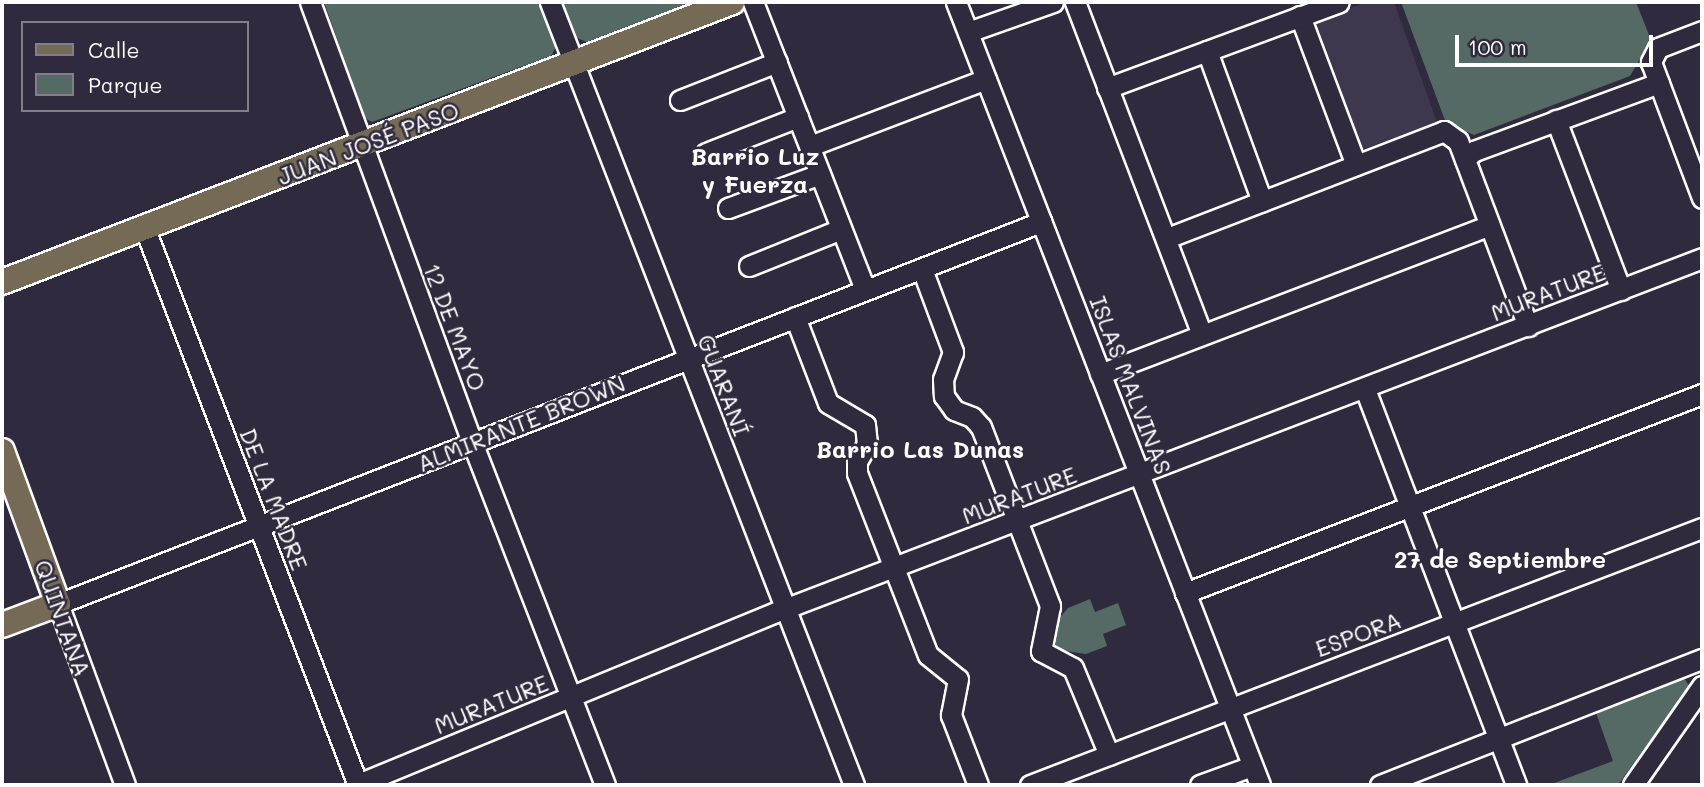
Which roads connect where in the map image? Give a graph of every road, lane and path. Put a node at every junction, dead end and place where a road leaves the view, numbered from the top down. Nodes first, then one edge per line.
1 (310, 2) edge
2 (550, 2) edge
3 (732, 2) edge
4 (753, 2) edge
5 (956, 2) edge
6 (1053, 2) edge
7 (1075, 2) edge
8 (1339, 2) edge
9 (1300, 16) junction
10 (1702, 31) edge
11 (968, 32) junction
12 (1207, 51) junction
13 (777, 62) junction
14 (575, 65) junction
15 (986, 79) junction
16 (1659, 83) junction
17 (1107, 88) junction
18 (680, 100) dead end
19 (798, 117) junction
20 (1556, 120) junction
21 (360, 146) junction
22 (810, 146) junction
23 (1693, 146) edge
24 (706, 153) dead end
25 (1465, 159) junction
26 (1356, 165) junction
27 (820, 174) junction
28 (1702, 198) edge
29 (1262, 201) junction
30 (728, 208) dead end
31 (1041, 222) junction
32 (1490, 225) junction
33 (145, 229) junction
34 (841, 229) junction
35 (1167, 238) junction
36 (1702, 258) edge
37 (749, 266) dead end
38 (922, 269) junction
39 (2, 282) edge
40 (865, 289) junction
41 (1621, 290) junction
42 (794, 317) junction
43 (1528, 326) junction
44 (1202, 335) junction
45 (687, 356) junction
46 (1100, 373) junction
47 (1365, 389) junction
48 (1702, 394) edge
49 (472, 442) junction
50 (2, 451) edge
51 (1140, 475) junction
52 (1409, 506) junction
53 (1017, 521) junction
54 (259, 528) junction
55 (1702, 528) edge
56 (894, 569) junction
57 (1185, 593) junction
58 (58, 604) junction
59 (784, 608) junction
60 (1454, 624) junction
61 (2, 625) edge
62 (1702, 659) edge
63 (1702, 686) edge
64 (571, 698) junction
65 (1229, 708) junction
66 (1498, 739) junction
67 (1110, 755) junction
68 (1252, 766) junction
69 (125, 785) edge
70 (357, 785) edge
71 (605, 785) edge
72 (854, 785) edge
73 (978, 785) edge
74 (1030, 785) edge
75 (1200, 785) edge
76 (1260, 785) edge
77 (1380, 785) edge
78 (1516, 785) edge
79 (1633, 785) edge

1 - 21 street, 12 DE MAYO
2 - 14 street, GUARANÍ
3 - 14 main road, JUAN JOSÉ PASO
4 - 13 street
5 - 11 street, ISLAS MALVINAS
6 - 11 street
7 - 17 street
8 - 9 street
9 - 12 street
9 - 26 street
10 - 16 street
11 - 15 street, ISLAS MALVINAS
12 - 17 street
12 - 29 street
13 - 18 street
13 - 19 street
14 - 21 main road, JUAN JOSÉ PASO
14 - 45 street, GUARANÍ
15 - 22 street
15 - 31 street, ISLAS MALVINAS
16 - 20 street
16 - 23 street
17 - 35 street
19 - 22 street
19 - 24 street
20 - 25 street
20 - 41 street
21 - 33 main road, JUAN JOSÉ PASO
21 - 49 street, 12 DE MAYO
22 - 27 street
23 - 28 street
25 - 26 street
25 - 32 street
26 - 29 street
27 - 30 street
27 - 34 street
29 - 35 street
31 - 38 street, ALMIRANTE BROWN
31 - 46 street, ISLAS MALVINAS
32 - 43 street
32 - 44 street
33 - 39 main road, JUAN JOSÉ PASO
33 - 54 street, DE LA MADRE
34 - 37 street
34 - 40 street
35 - 44 street
36 - 41 street, MURATURE
38 - 40 street, ALMIRANTE BROWN
38 - 53 street
40 - 42 street, ALMIRANTE BROWN
41 - 43 street, MURATURE
42 - 45 street, ALMIRANTE BROWN
42 - 56 street
43 - 47 street, MURATURE
44 - 46 street
45 - 49 street, ALMIRANTE BROWN
45 - 59 street, GUARANÍ
46 - 51 street, ISLAS MALVINAS
47 - 51 street, MURATURE
47 - 52 street
48 - 52 street
49 - 54 street, ALMIRANTE BROWN
49 - 64 street, 12 DE MAYO
50 - 58 main road, QUINTANA
51 - 53 street, MURATURE
51 - 57 street, ISLAS MALVINAS
52 - 57 street
52 - 60 street
53 - 56 street, MURATURE
53 - 67 street
54 - 58 street, ALMIRANTE BROWN
54 - 70 street, DE LA MADRE
55 - 60 street, ESPORA
56 - 59 street, MURATURE
56 - 73 street
57 - 65 street, ISLAS MALVINAS
58 - 61 main road, ALMIRANTE BROWN
58 - 69 street, QUINTANA
59 - 64 street, MURATURE
59 - 72 street, GUARANÍ
60 - 65 street, ESPORA
60 - 66 street
62 - 66 street
63 - 79 street
64 - 70 street, MURATURE
64 - 71 street, 12 DE MAYO
65 - 67 street, ESPORA
65 - 68 street, ISLAS MALVINAS
66 - 77 street
66 - 78 street
67 - 74 street, ESPORA
68 - 75 street
68 - 76 street, ISLAS MALVINAS

